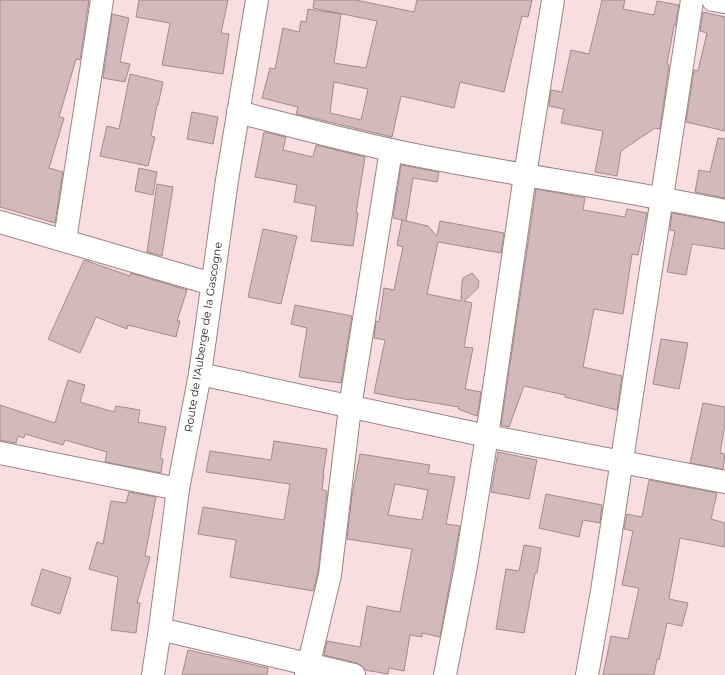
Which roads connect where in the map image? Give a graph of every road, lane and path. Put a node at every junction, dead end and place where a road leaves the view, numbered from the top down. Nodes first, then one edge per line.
1 (102, 0) edge
2 (257, 0) edge
3 (553, 0) edge
4 (692, 0) edge
5 (713, 0) edge
6 (725, 2) edge
7 (238, 112) junction
8 (391, 150) junction
9 (525, 175) junction
10 (662, 198) junction
11 (725, 211) edge
12 (0, 222) edge
13 (65, 240) junction
14 (212, 284) junction
15 (200, 374) junction
16 (350, 407) junction
17 (487, 436) junction
18 (0, 453) edge
19 (622, 463) junction
20 (725, 482) edge
21 (178, 490) junction
22 (160, 629) junction
23 (307, 670) edge
24 (153, 675) edge
25 (354, 675) edge
26 (445, 675) edge
27 (587, 675) edge

1 - 13 street
2 - 7 street, Route de l'Auberge de la Gascogne
3 - 9 street
4 - 10 street
5 - 6 street
7 - 8 street
7 - 14 street, Route de l'Auberge de la Gascogne
8 - 9 street
8 - 16 street
9 - 10 street
9 - 17 street
10 - 11 street
10 - 19 street
12 - 13 street
13 - 14 street
14 - 15 street, Route de l'Auberge de la Gascogne
15 - 16 street
15 - 21 street, Route de l'Auberge de la Gascogne
16 - 17 street
16 - 23 street
17 - 19 street
17 - 26 street
18 - 21 street
19 - 20 street
19 - 27 street
21 - 22 street, Route de l'Auberge de la Gascogne
22 - 23 street
22 - 24 street, Route de l'Auberge de la Gascogne
23 - 25 street

